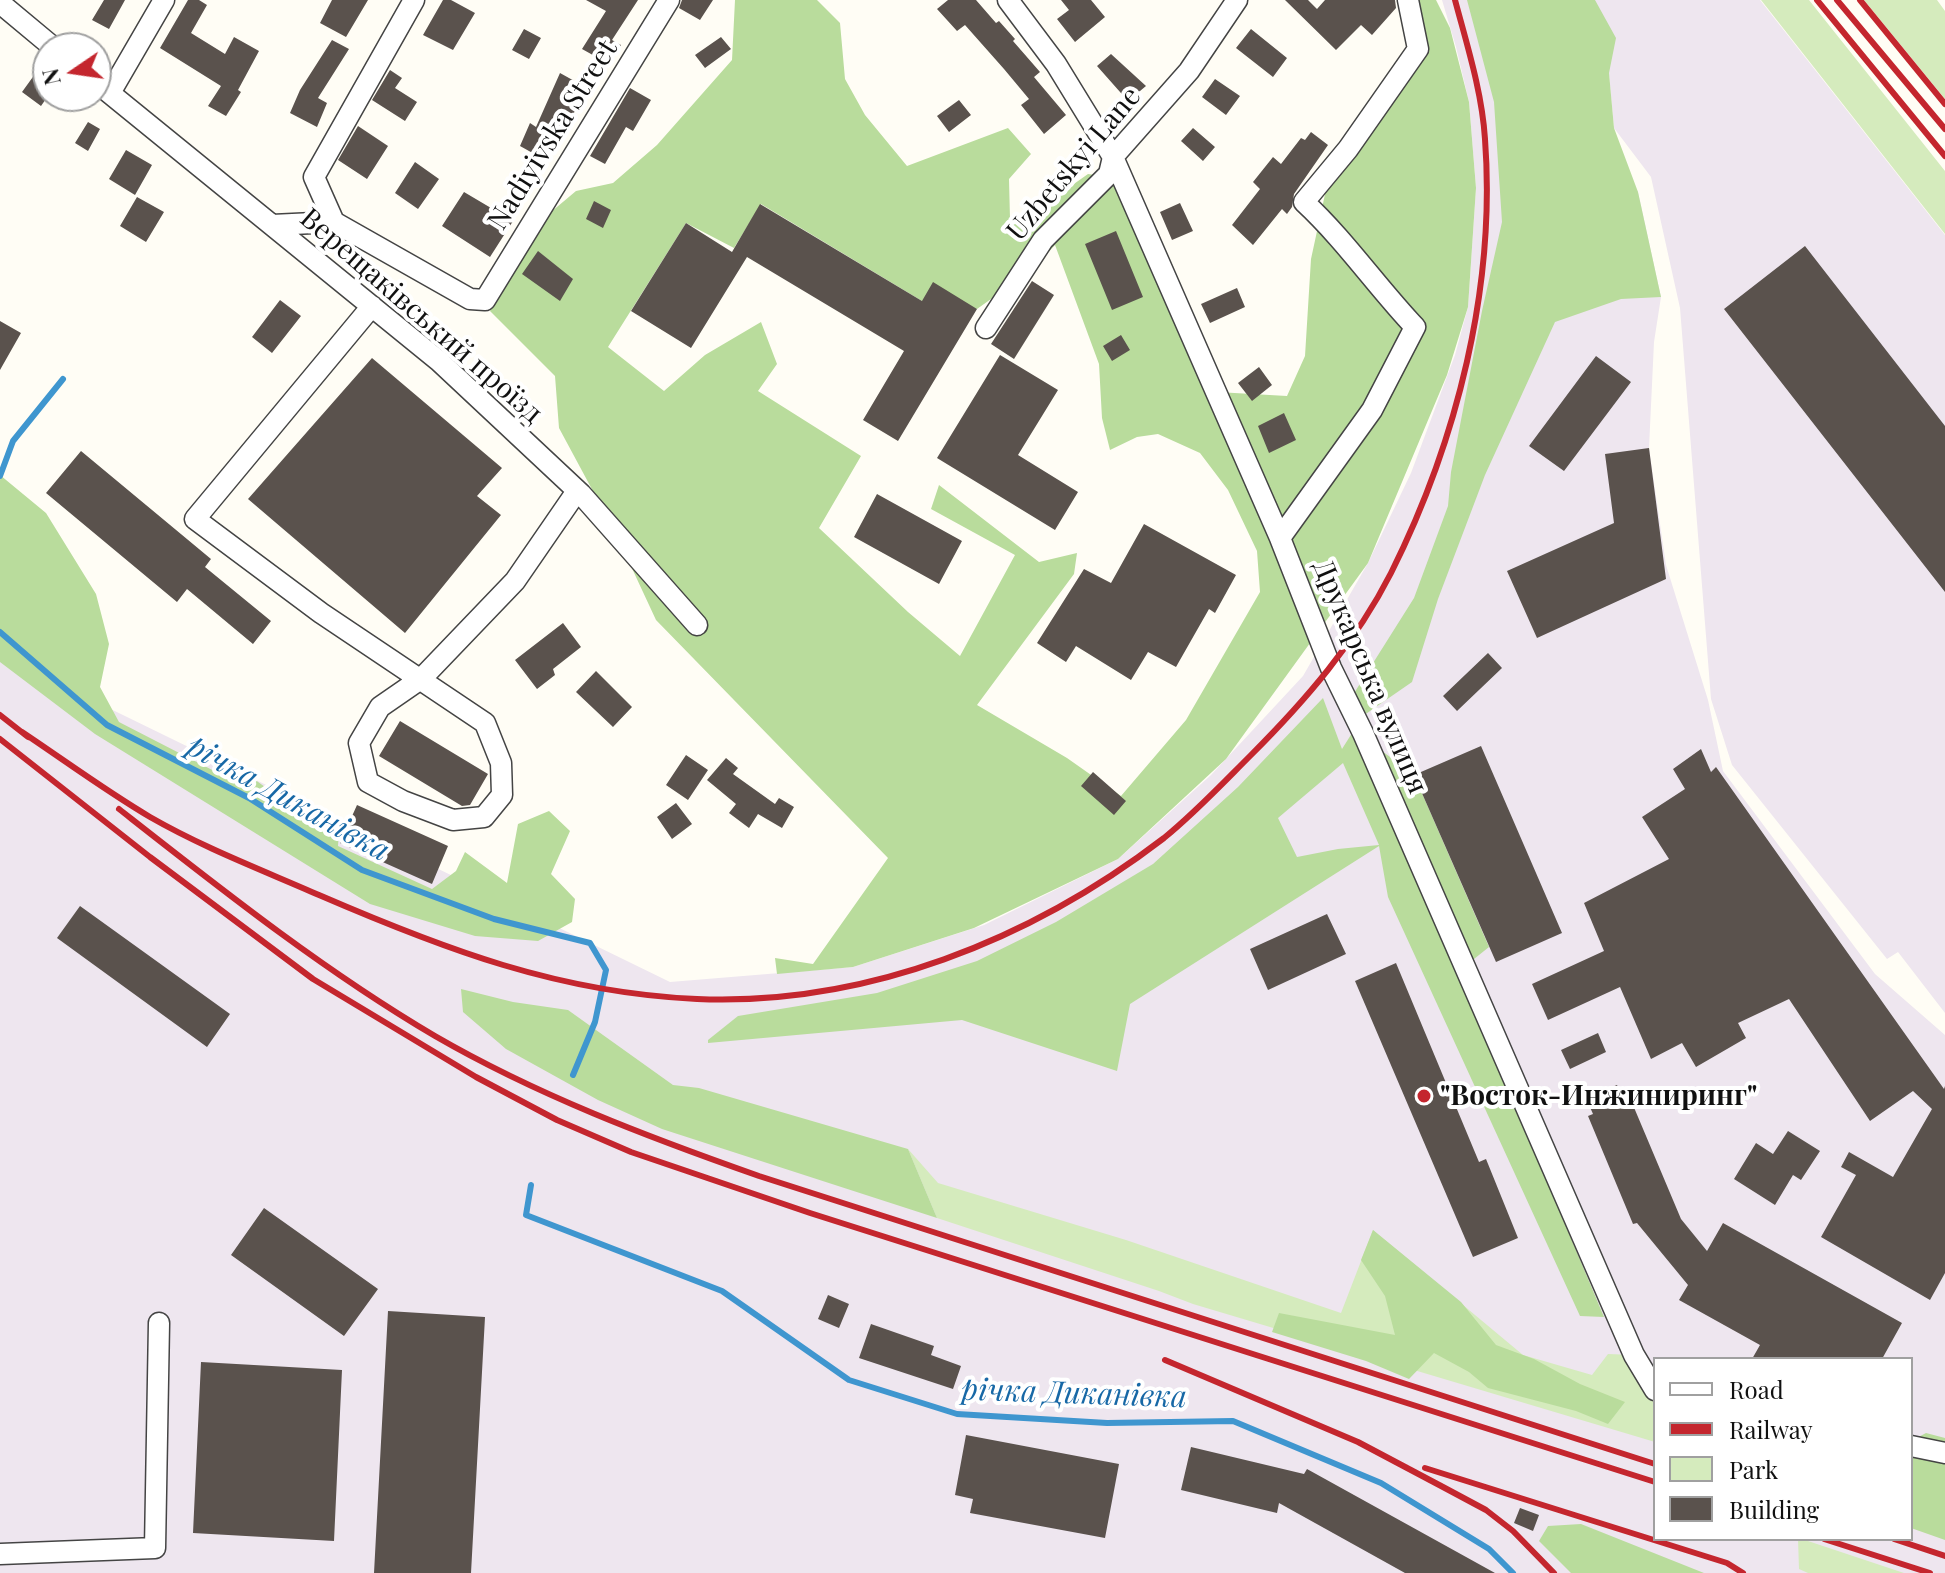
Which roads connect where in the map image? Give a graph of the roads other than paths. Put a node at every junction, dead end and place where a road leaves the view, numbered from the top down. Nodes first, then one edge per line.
1 (164, 0) edge
2 (414, 0) edge
3 (669, 0) edge
4 (1008, 0) edge
5 (1237, 0) edge
6 (1408, 0) edge
7 (0, 3) edge
8 (35, 32) edge
9 (112, 75) edge
10 (112, 95) edge
11 (1113, 157) junction
12 (334, 222) junction
13 (272, 225) junction
14 (485, 300) joint
15 (372, 306) junction
16 (986, 328) dead end
17 (577, 491) junction
18 (1280, 538) junction
19 (697, 625) dead end
20 (422, 678) junction
21 (159, 1323) dead end
22 (1653, 1387) edge
23 (1913, 1446) edge
24 (1945, 1453) edge
25 (0, 1554) edge

1 - 9 street
2 - 12 street
3 - 14 street, Nadiyivska Street
4 - 11 street, Друкарська вулиця
5 - 11 street, Uzbetskyi Lane
6 - 18 street
7 - 8 street
10 - 13 street, Верещаківський проїзд
11 - 16 street, Uzbetskyi Lane
11 - 18 street, Друкарська вулиця
12 - 13 street, Верещаківський проїзд
12 - 14 street, Верещаківський проїзд
13 - 15 street, Верещаківський проїзд
15 - 17 street, Верещаківський проїзд
15 - 20 street
17 - 19 street, Верещаківський проїзд
17 - 20 street
18 - 22 street, Друкарська вулиця
20 - 20 street
21 - 25 street
23 - 24 street

